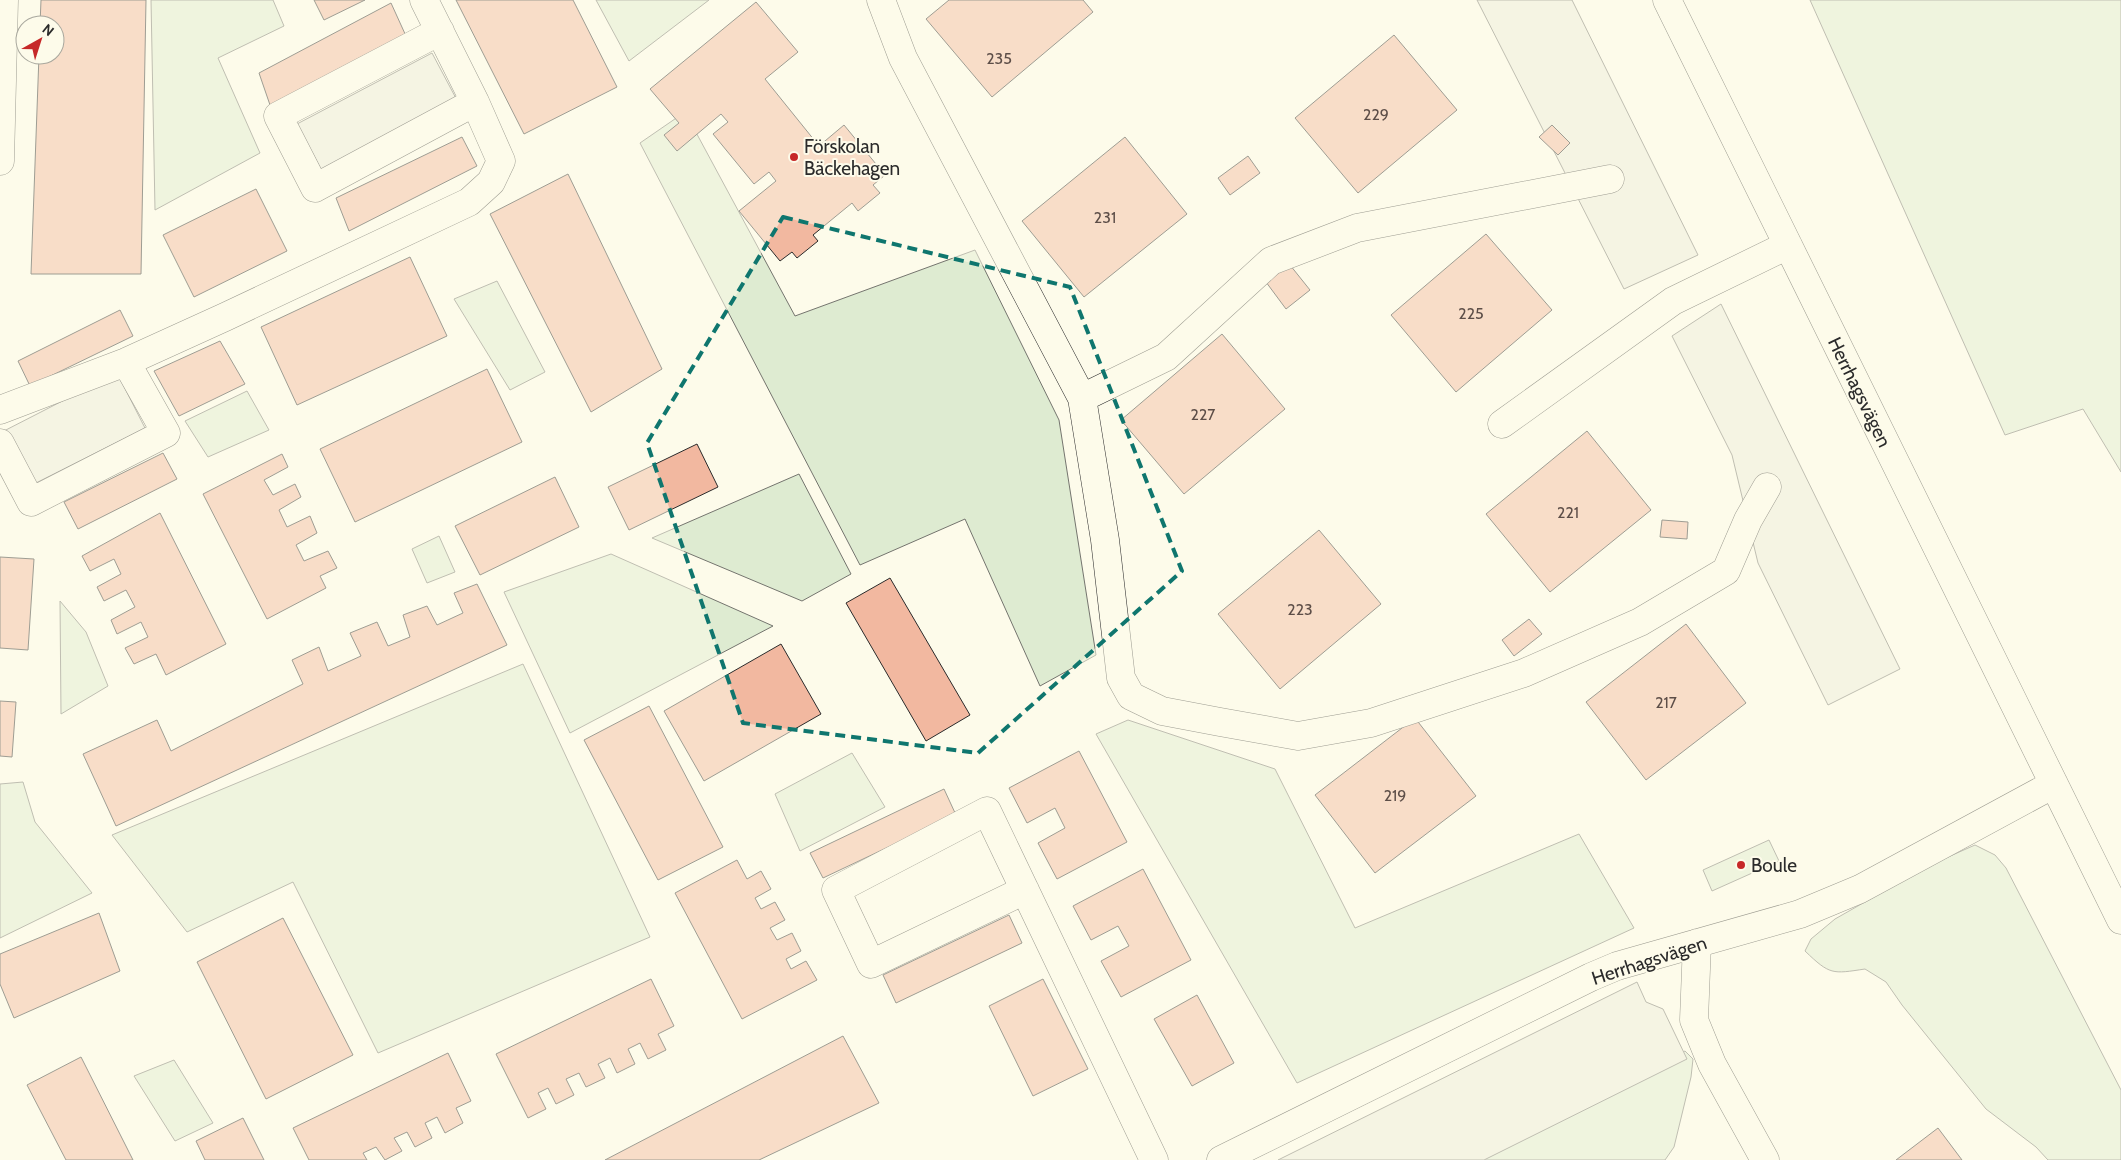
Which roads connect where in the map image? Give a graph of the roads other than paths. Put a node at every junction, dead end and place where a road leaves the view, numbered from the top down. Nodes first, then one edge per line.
1 (4, 0) edge
2 (424, 0) edge
3 (881, 0) edge
4 (1667, 0) edge
5 (440, 31) junction
6 (475, 102) junction
7 (0, 161) edge
8 (1610, 179) dead end
9 (1788, 245) junction
10 (126, 362) junction
11 (1082, 398) junction
12 (0, 410) edge
13 (1502, 424) dead end
14 (0, 443) edge
15 (1767, 487) dead end
16 (2054, 784) junction
17 (1025, 890) junction
18 (2121, 920) edge
19 (1697, 943) junction
20 (1154, 1160) edge
21 (1221, 1160) edge
22 (1765, 1160) edge

1 - 7 street
2 - 5 street
3 - 11 street
4 - 9 street, Herrhagsvägen
5 - 6 street
5 - 6 street
6 - 10 street
8 - 11 street
9 - 13 street
9 - 16 street, Herrhagsvägen
10 - 12 street
10 - 14 street
11 - 15 street
16 - 18 street, Herrhagsvägen
16 - 19 street, Herrhagsvägen
17 - 17 street
17 - 20 street
19 - 21 street, Herrhagsvägen
19 - 22 street

